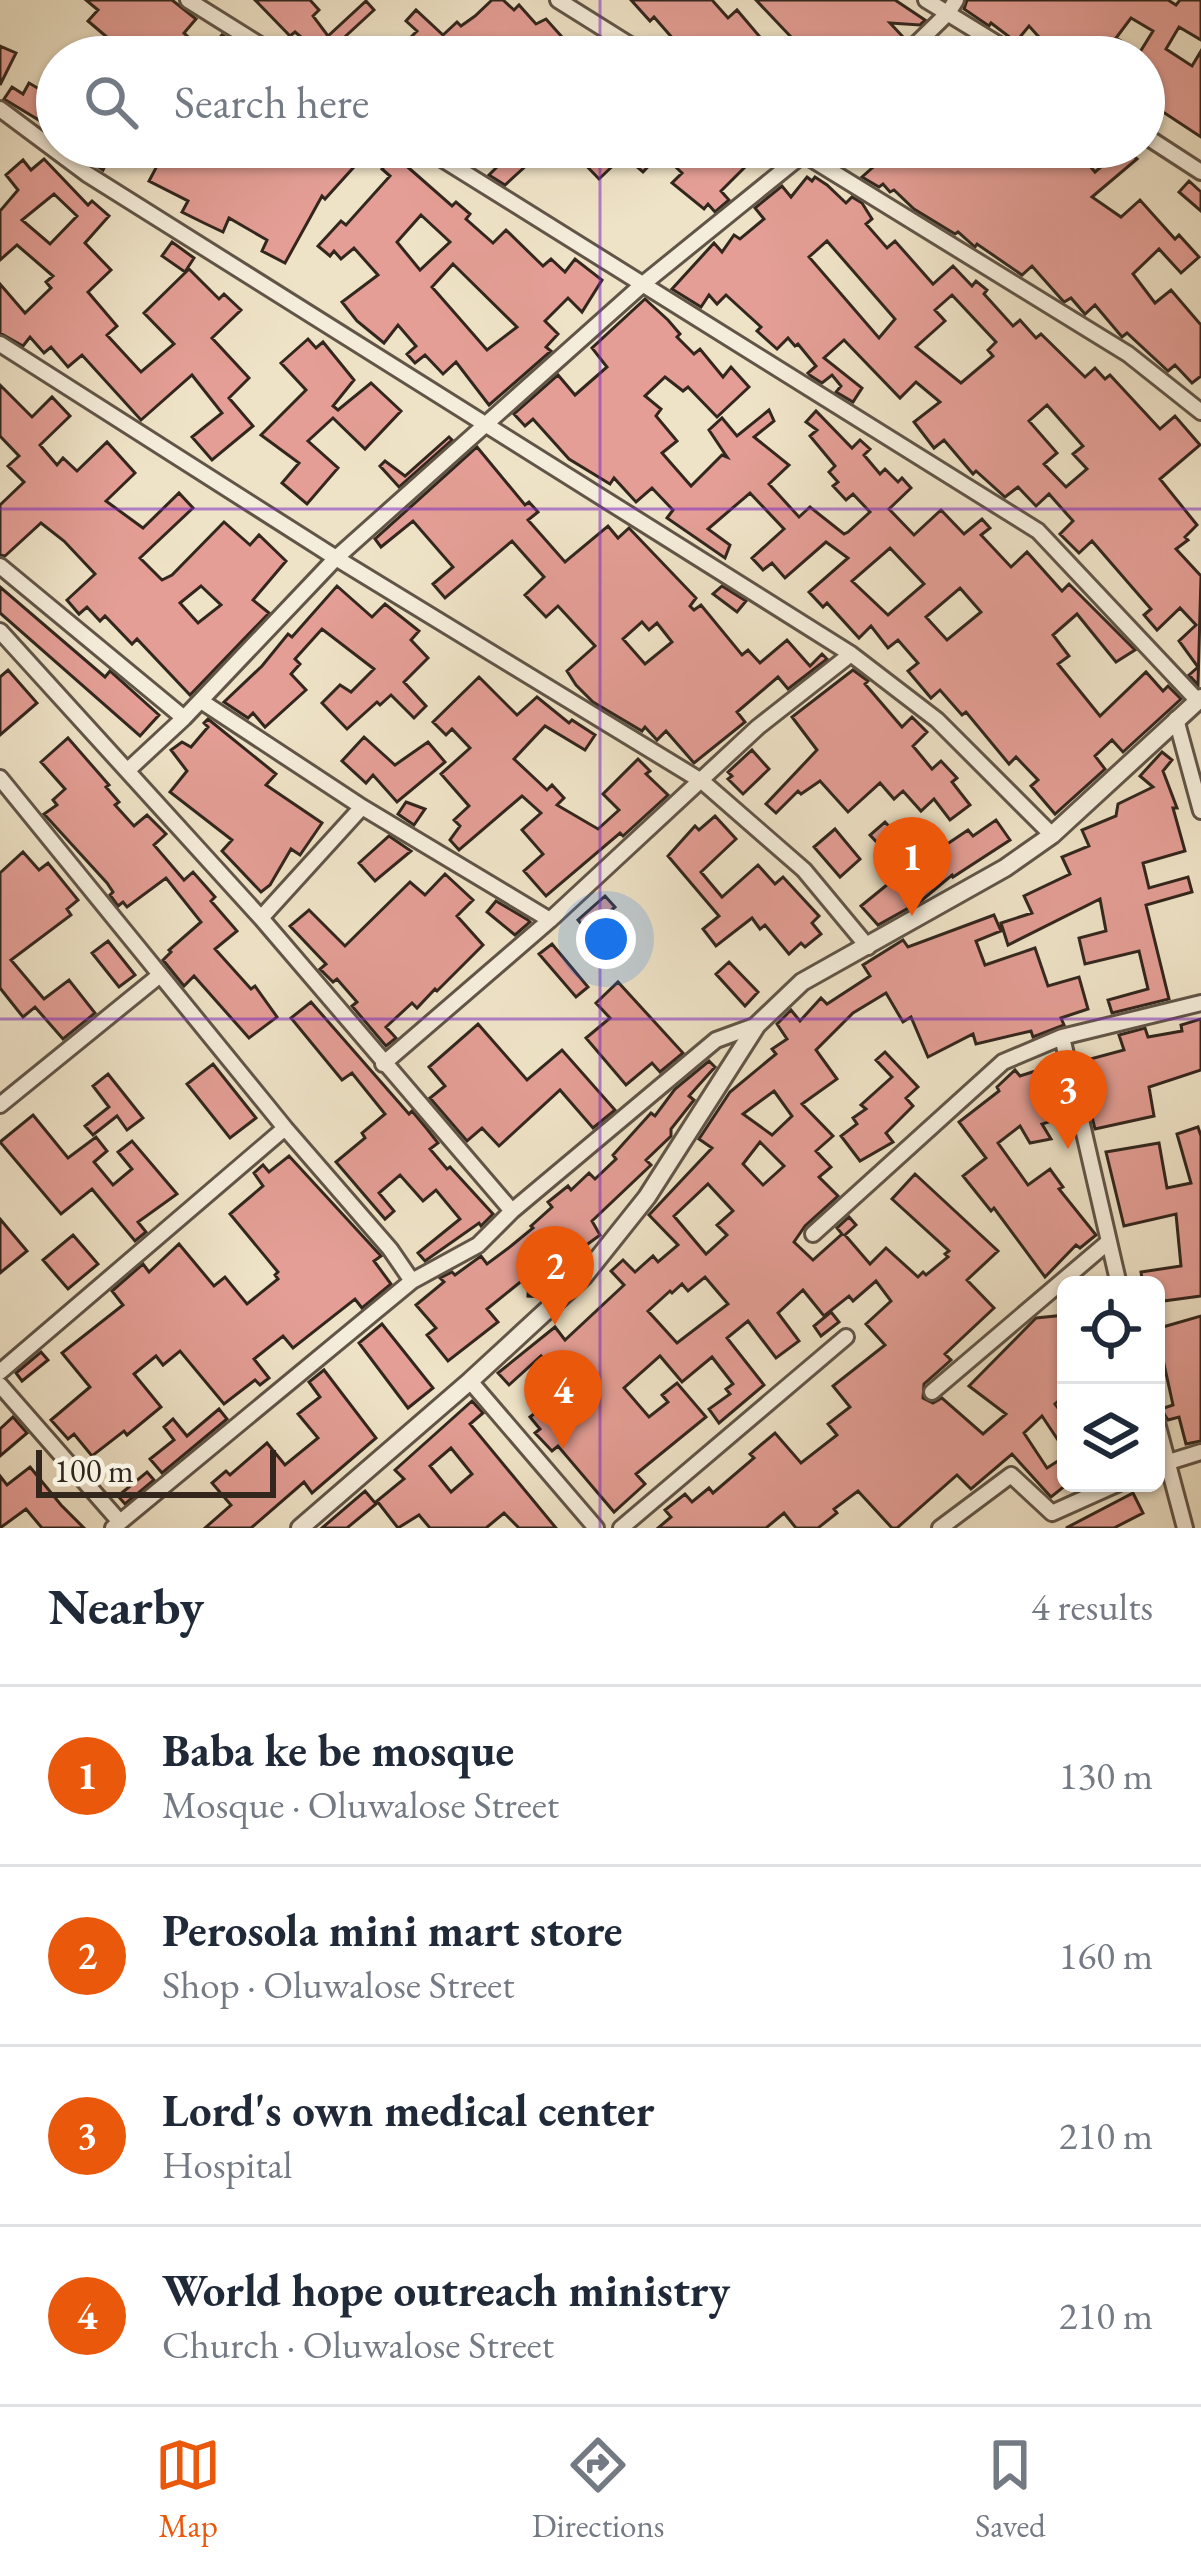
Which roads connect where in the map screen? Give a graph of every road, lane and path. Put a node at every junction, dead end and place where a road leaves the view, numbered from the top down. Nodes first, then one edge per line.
1 (188, 0) edge
2 (558, 0) edge
3 (926, 0) edge
4 (952, 7) edge
5 (245, 36) edge
6 (615, 36) edge
7 (924, 36) edge
8 (991, 36) edge
9 (0, 109) edge
10 (36, 136) edge
11 (1165, 149) edge
12 (79, 168) edge
13 (457, 168) edge
14 (782, 168) edge
15 (832, 168) edge
16 (1201, 172) edge
17 (643, 284) junction
18 (0, 344) edge
19 (1201, 412) edge
20 (488, 425) junction
21 (336, 558) junction
22 (0, 566) edge
23 (0, 631) edge
24 (851, 654) junction
25 (1199, 699) edge
26 (201, 700) junction
27 (184, 718) junction
28 (1176, 719) junction
29 (128, 770) junction
30 (0, 778) edge
31 (703, 782) junction
32 (362, 807) junction
33 (1201, 811) edge
34 (1052, 835) junction
35 (261, 919) junction
36 (550, 920) junction
37 (868, 947) junction
38 (160, 976) junction
39 (1201, 1003) edge
40 (757, 1025) junction
41 (1061, 1037) junction
42 (383, 1064) junction
43 (2, 1098) edge
44 (285, 1128) junction
45 (512, 1211) junction
46 (813, 1234) dead end
47 (1107, 1243) junction
48 (1116, 1276) edge
49 (412, 1281) junction
50 (846, 1336) dead end
51 (0, 1372) edge
52 (470, 1381) junction
53 (0, 1385) edge
54 (932, 1392) dead end
55 (1201, 1452) edge
56 (1165, 1463) edge
57 (1165, 1472) edge
58 (1099, 1492) edge
59 (116, 1525) edge
60 (300, 1528) edge
61 (596, 1528) edge
62 (620, 1528) edge
63 (940, 1528) edge
64 (1185, 1528) edge

1 - 5 street
2 - 6 street
3 - 4 street
4 - 7 street
4 - 8 street
9 - 10 street
11 - 16 street
12 - 20 street
13 - 17 street
14 - 17 street
15 - 19 street
17 - 20 street
17 - 25 street
18 - 21 street
20 - 21 street
20 - 24 street
21 - 26 street
21 - 31 street
22 - 27 street
23 - 29 street
24 - 31 street
24 - 34 street
25 - 28 street
26 - 27 street
26 - 32 street
27 - 29 street
28 - 33 street
28 - 34 street
29 - 35 street
30 - 38 street
31 - 36 street
31 - 37 street
32 - 35 street
32 - 36 street
34 - 37 street
35 - 42 street
36 - 42 street
37 - 40 street
38 - 43 street
38 - 44 street
39 - 41 street
40 - 45 street
40 - 52 street
41 - 46 street
41 - 47 street
42 - 45 street
44 - 49 street
44 - 51 street
45 - 49 street
47 - 48 street
47 - 54 street
49 - 59 street
50 - 62 street
52 - 60 street
52 - 61 street
53 - 59 street
55 - 56 street
57 - 64 street
58 - 63 street

